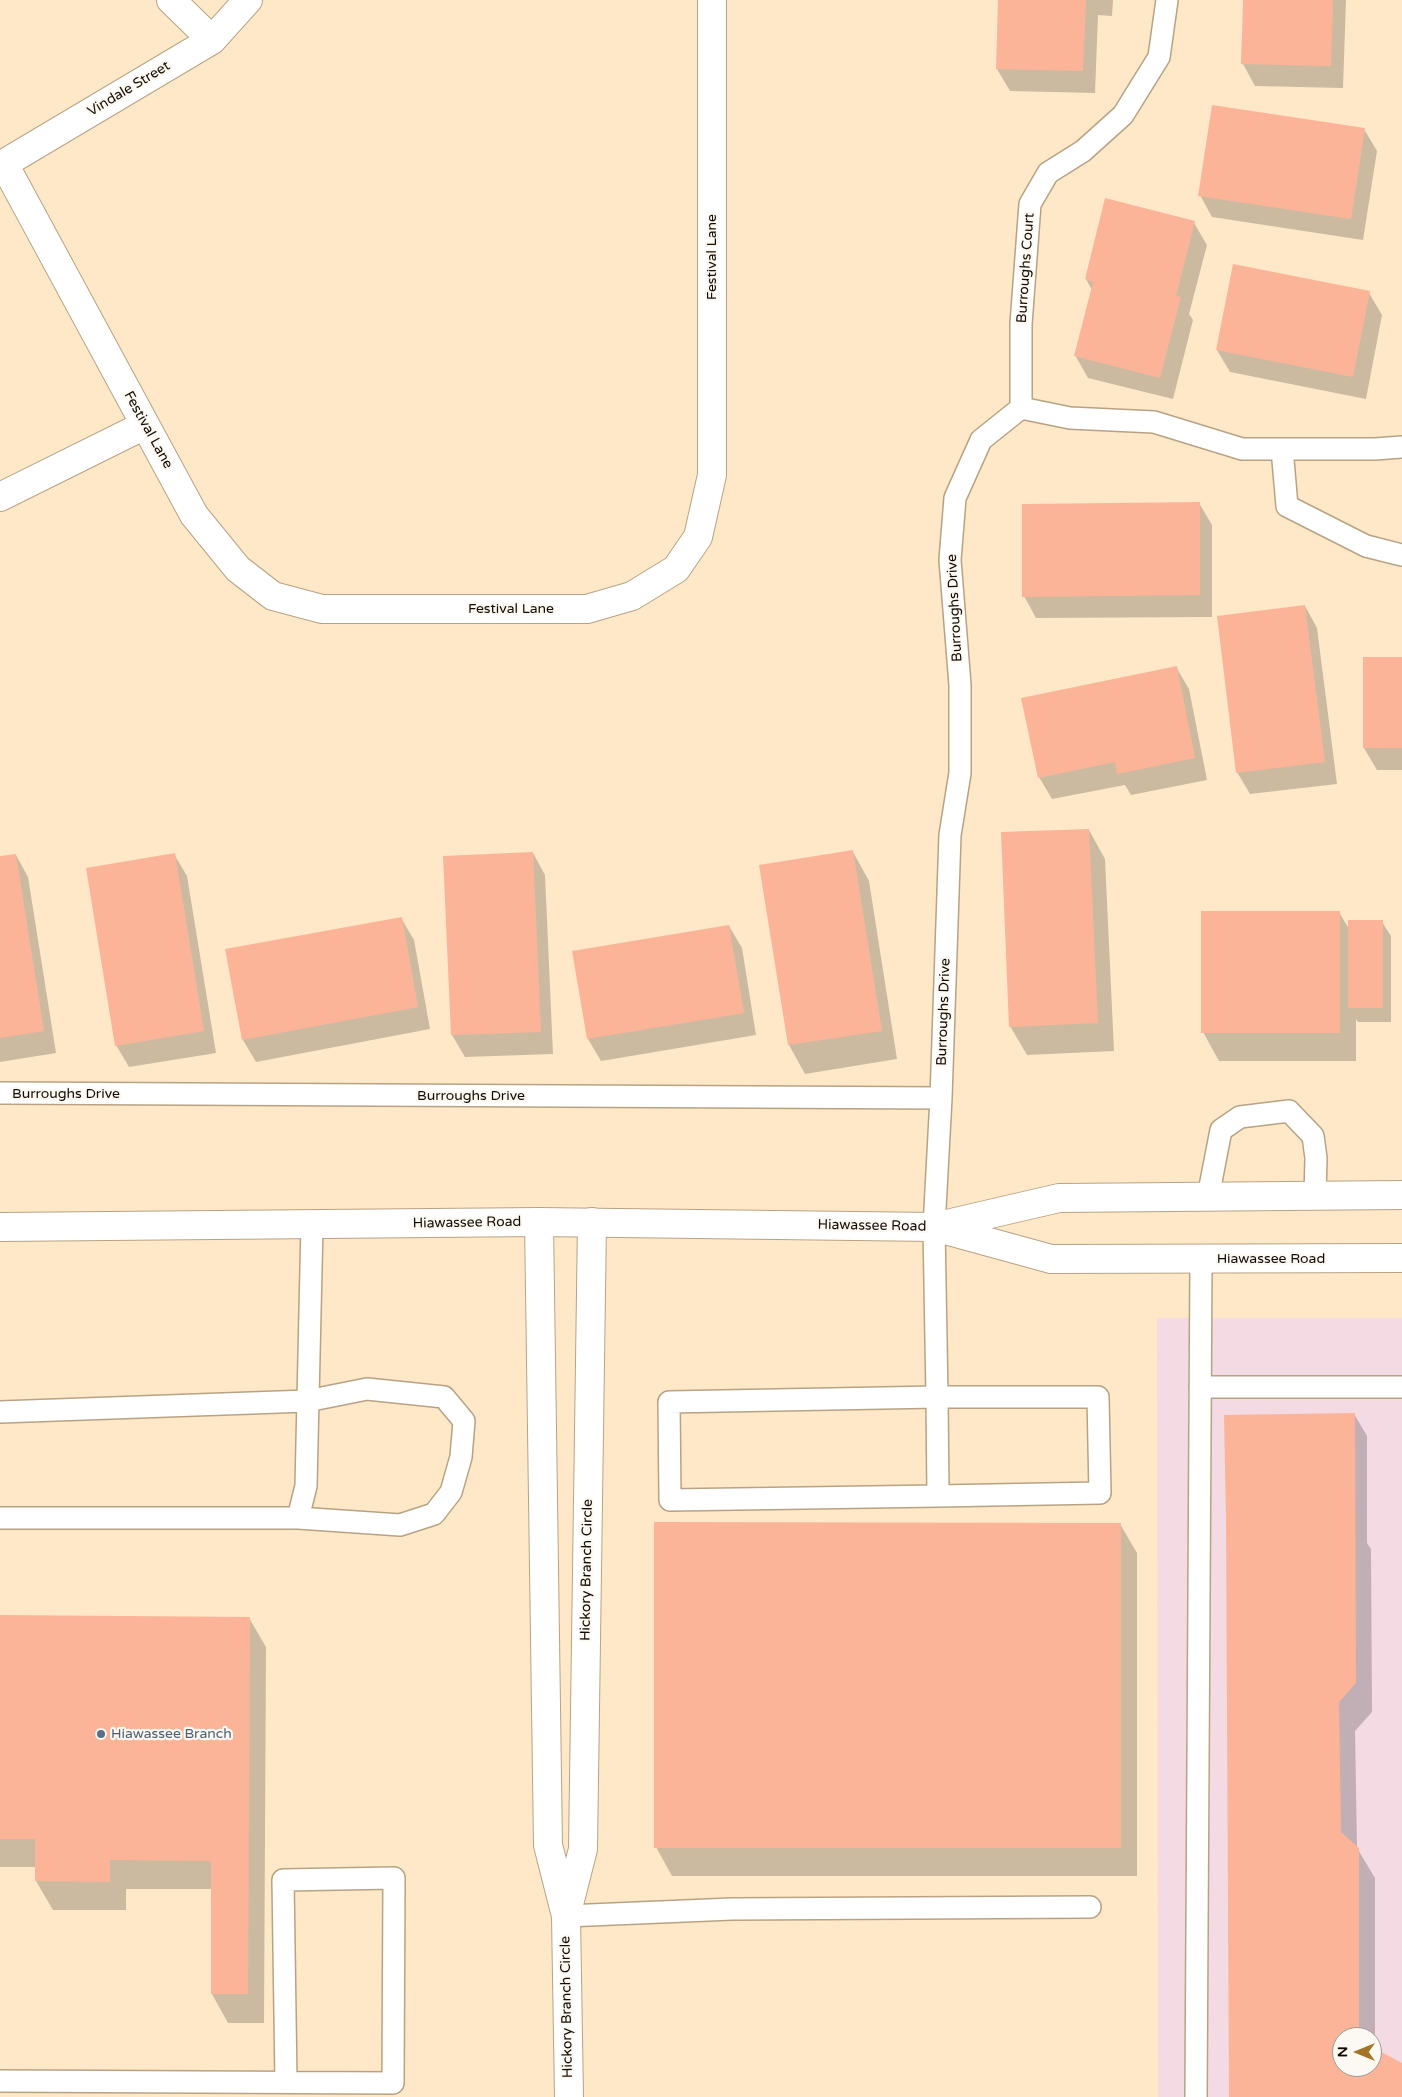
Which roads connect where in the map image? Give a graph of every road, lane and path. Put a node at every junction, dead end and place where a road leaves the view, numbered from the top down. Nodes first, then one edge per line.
1 (171, 0) edge
2 (248, 0) edge
3 (712, 0) edge
4 (1167, 0) edge
5 (212, 40) junction
6 (2, 165) edge
7 (1021, 408) junction
8 (145, 425) junction
9 (1402, 446) edge
10 (1282, 449) junction
11 (0, 497) edge
12 (1402, 555) edge
13 (0, 1093) edge
14 (941, 1098) junction
15 (1402, 1195) edge
16 (1208, 1196) junction
17 (1315, 1196) junction
18 (539, 1222) junction
19 (592, 1222) junction
20 (312, 1224) junction
21 (0, 1227) edge
22 (934, 1227) junction
23 (1402, 1258) edge
24 (1201, 1259) junction
25 (1200, 1387) junction
26 (1402, 1387) edge
27 (937, 1397) junction
28 (307, 1401) junction
29 (0, 1412) edge
30 (938, 1496) junction
31 (0, 1518) edge
32 (298, 1518) junction
33 (1090, 1907) dead end
34 (566, 1916) junction
35 (0, 2081) edge
36 (286, 2082) junction
37 (569, 2097) edge
38 (1196, 2097) edge

1 - 5 street
2 - 5 street, Vindale Street
3 - 8 street, Festival Lane
4 - 7 lane, Burroughs Court
5 - 6 street, Vindale Street
6 - 8 street, Festival Lane
7 - 10 lane
7 - 14 lane, Burroughs Drive
8 - 11 street
9 - 10 lane
10 - 12 lane
13 - 14 lane, Burroughs Drive
14 - 22 lane, Burroughs Drive
15 - 17 street, Hiawassee Road
16 - 17 street, Hiawassee Road
16 - 17 lane
16 - 22 street, Hiawassee Road
18 - 19 street, Hiawassee Road
18 - 20 street, Hiawassee Road
18 - 34 street, Hickory Branch Circle
19 - 22 street, Hiawassee Road
19 - 34 street, Hickory Branch Circle
20 - 21 street, Hiawassee Road
20 - 28 lane
22 - 24 street, Hiawassee Road
22 - 27 lane, Burroughs Drive
23 - 24 street, Hiawassee Road
24 - 25 lane
25 - 26 lane
25 - 38 lane
27 - 30 lane, Burroughs Drive
27 - 30 lane
27 - 30 lane
28 - 29 lane
28 - 32 lane
28 - 32 lane
31 - 32 lane
33 - 34 lane
34 - 37 street, Hickory Branch Circle
35 - 36 lane
36 - 36 lane

